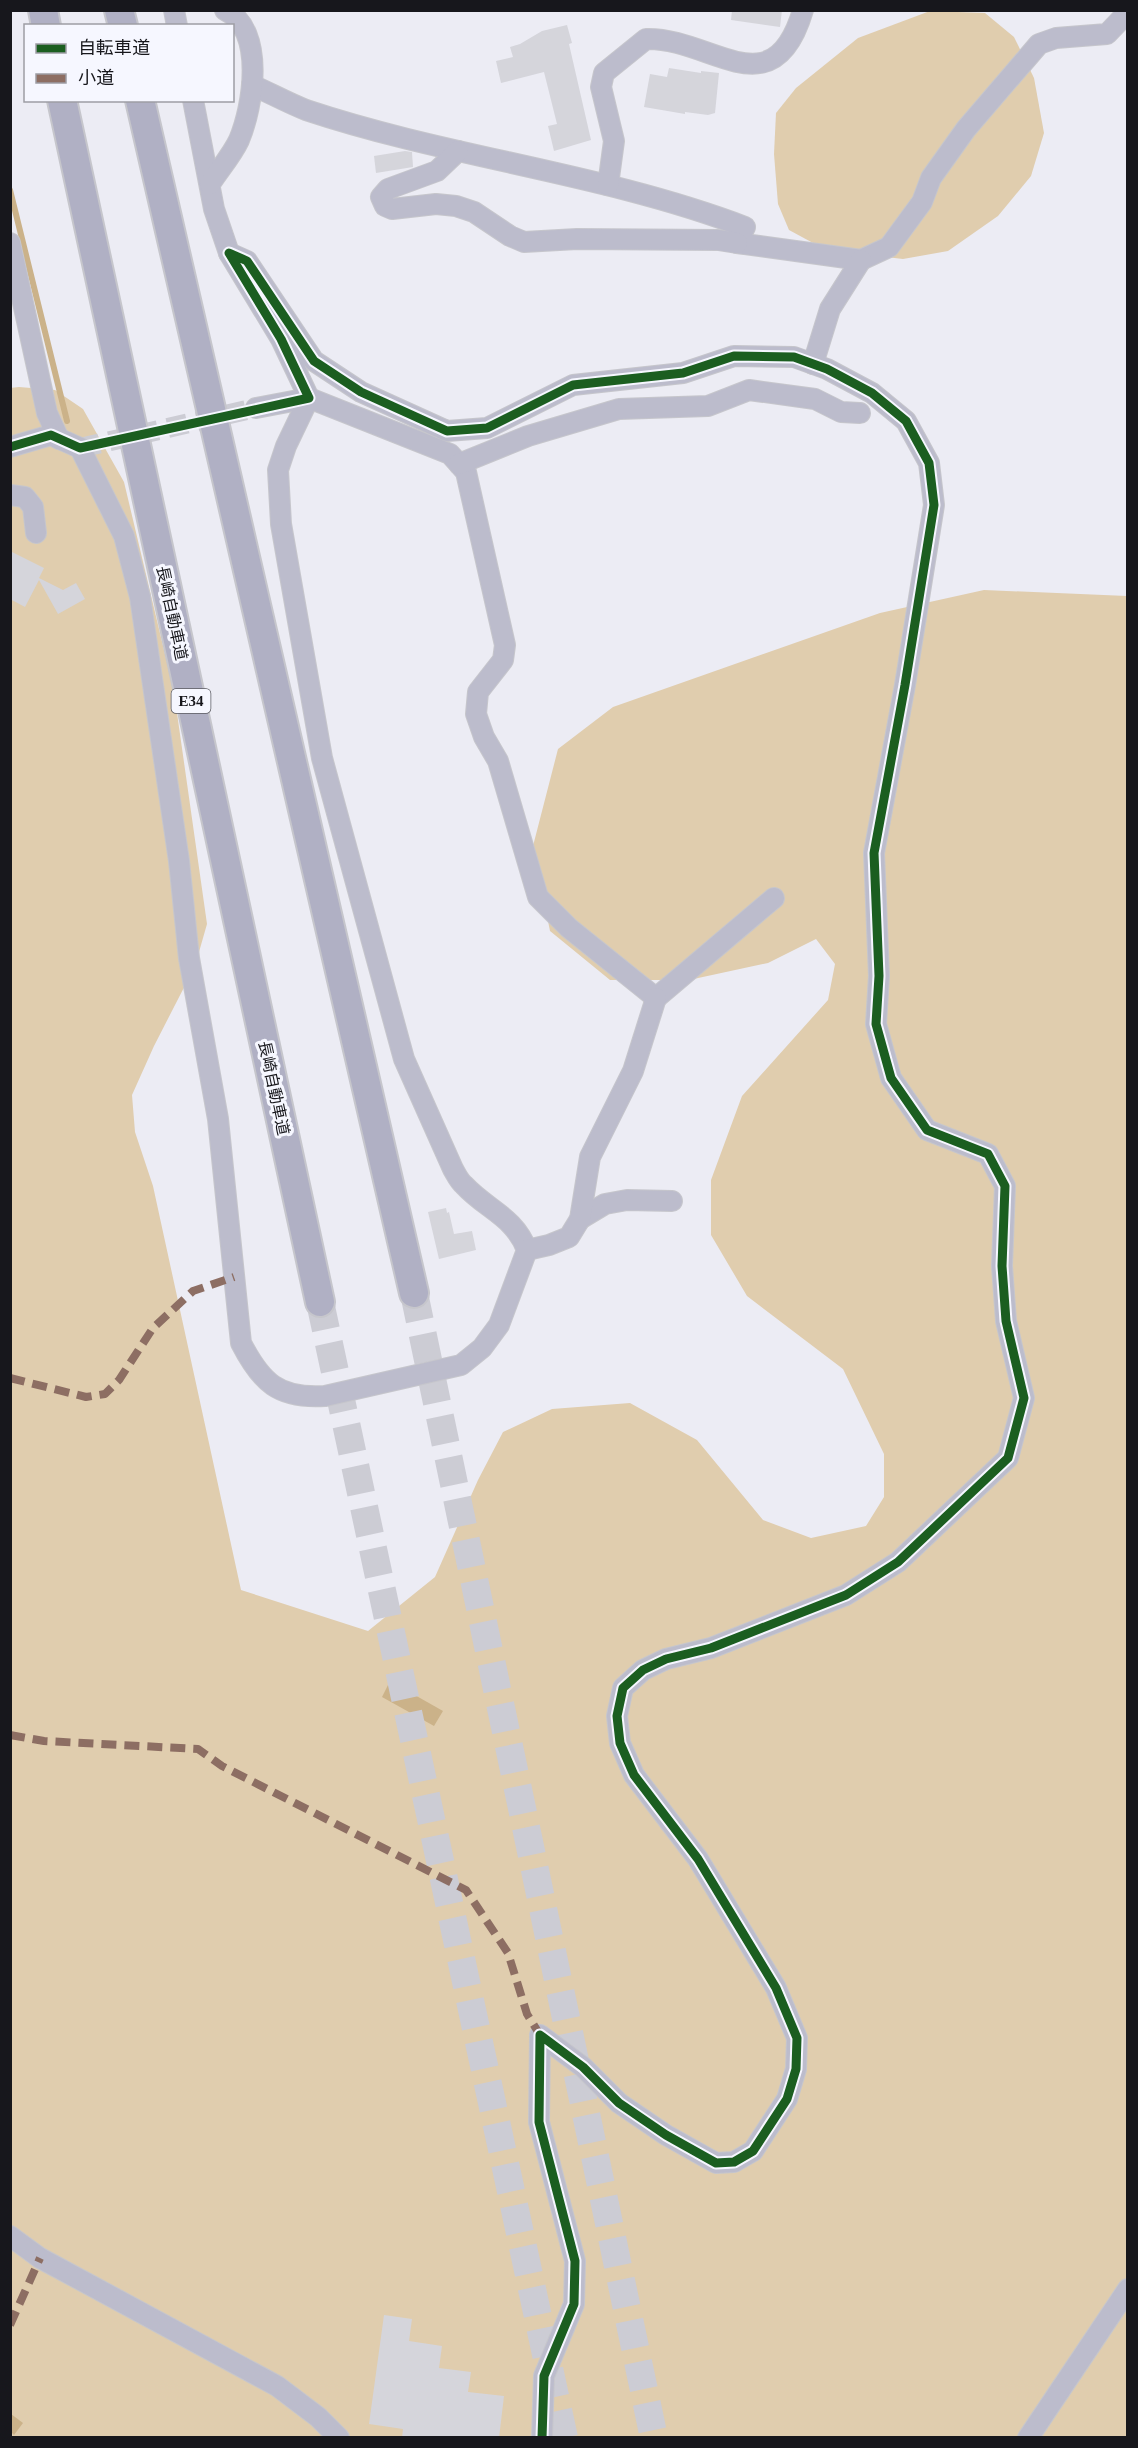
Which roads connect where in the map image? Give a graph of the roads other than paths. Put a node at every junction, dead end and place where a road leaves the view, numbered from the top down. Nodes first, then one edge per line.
1 (225, 10) edge
2 (803, 10) edge
3 (1128, 12) edge
4 (252, 85) junction
5 (62, 102) edge
6 (140, 102) edge
7 (193, 102) edge
8 (458, 151) junction
9 (210, 184) junction
10 (608, 185) junction
11 (10, 243) edge
12 (737, 243) junction
13 (229, 253) junction
14 (861, 260) junction
15 (813, 364) junction
16 (309, 398) junction
17 (256, 408) tunnel mouth
18 (860, 413) dead end
19 (59, 439) junction
20 (10, 447) edge
21 (459, 464) junction
22 (10, 495) edge
23 (36, 533) dead end
24 (774, 898) dead end
25 (656, 998) junction
26 (672, 1201) dead end
27 (580, 1219) junction
28 (527, 1250) junction
29 (414, 1293) tunnel mouth
30 (320, 1302) tunnel mouth
31 (10, 2236) edge
32 (1128, 2289) edge
33 (339, 2438) edge
34 (542, 2438) edge
35 (1028, 2438) edge

1 - 4 street
2 - 10 street
3 - 14 street
4 - 8 street
4 - 9 street
5 - 30 highway, 長崎自動車道 / E34
6 - 29 highway
7 - 9 street
8 - 10 street
8 - 12 street
9 - 13 street
10 - 12 street
11 - 19 street
12 - 14 street
13 - 15 street
13 - 16 street
14 - 15 street
15 - 34 street
16 - 17 street
16 - 21 street
16 - 28 street
18 - 21 street
19 - 20 street
19 - 28 street
21 - 25 street
22 - 23 street
24 - 25 street
25 - 27 street
26 - 27 street
27 - 28 street
31 - 33 street
32 - 35 street

